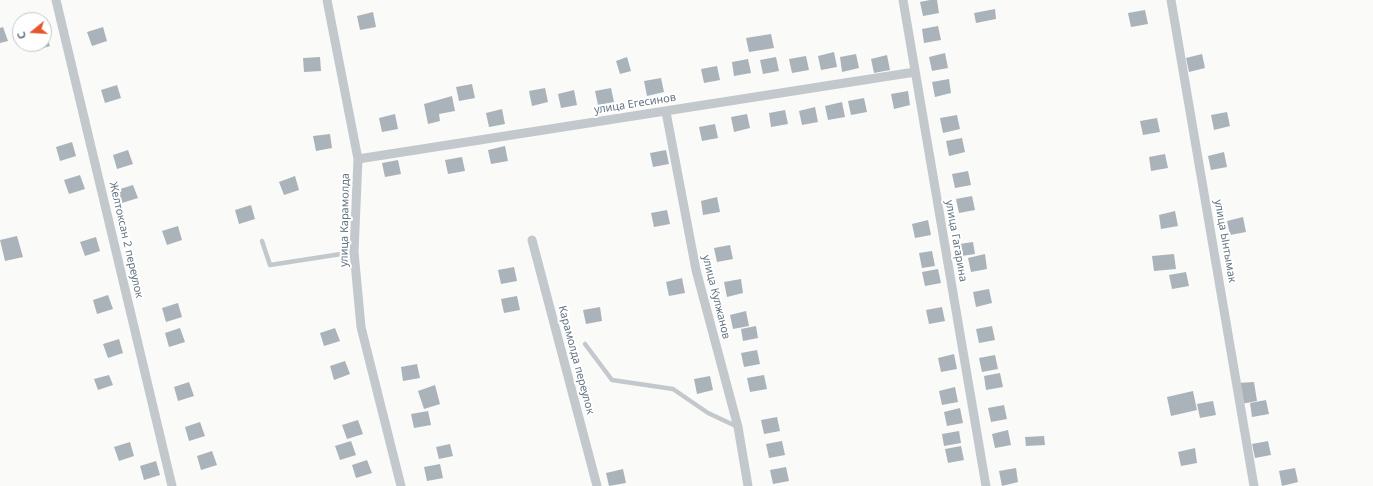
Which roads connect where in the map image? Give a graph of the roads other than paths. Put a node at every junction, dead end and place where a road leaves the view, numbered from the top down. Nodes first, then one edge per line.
1 (56, 0) edge
2 (327, 0) edge
3 (902, 0) edge
4 (1171, 0) edge
5 (915, 72) junction
6 (666, 112) junction
7 (358, 159) junction
8 (532, 240) dead end
9 (262, 241) dead end
10 (354, 252) junction
11 (586, 344) dead end
12 (738, 427) junction
13 (172, 486) edge
14 (401, 486) edge
15 (597, 486) edge
16 (748, 486) edge
17 (986, 486) edge
18 (1254, 486) edge

1 - 13 street, Желтоксан 2 переулок
2 - 7 street, улица Карамолда
3 - 5 street, улица Гагарина
4 - 18 street, улица Ынтымак
5 - 6 street, улица Егесинов
5 - 17 street, улица Гагарина
6 - 7 street, улица Егесинов
6 - 12 street, улица Кулжанов
7 - 10 street, улица Карамолда
8 - 15 street, Карамолда переулок
9 - 10 lane
10 - 14 street, улица Карамолда
11 - 12 lane
12 - 16 street, улица Кулжанов

